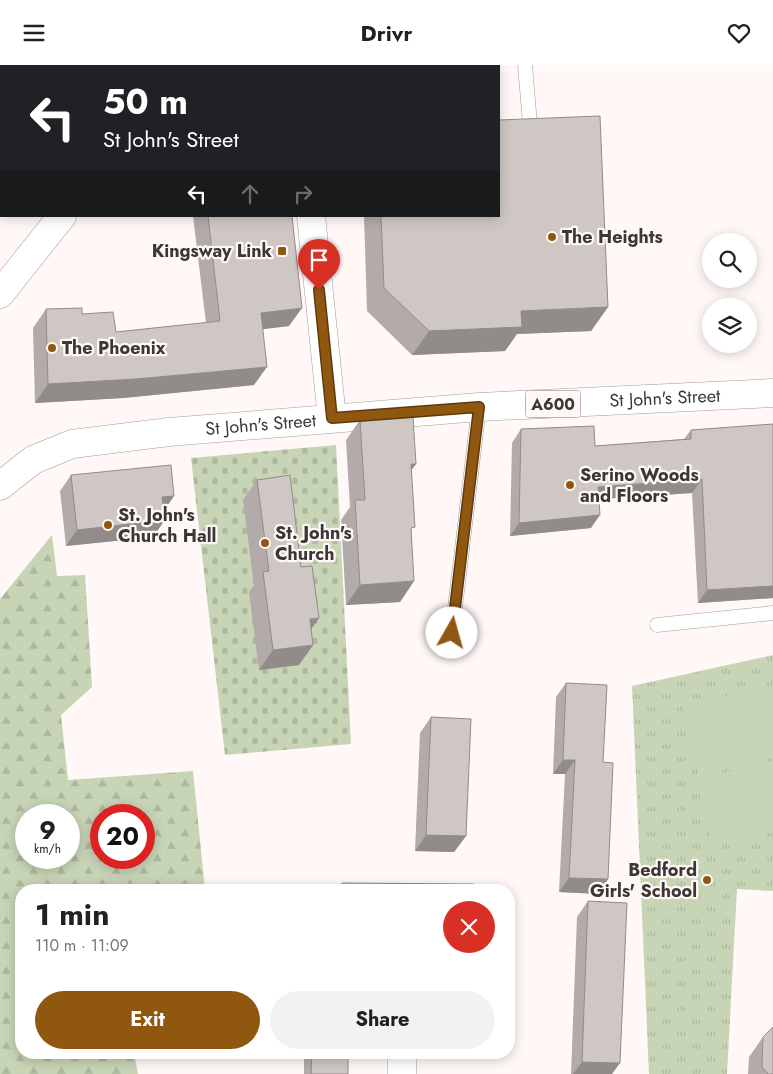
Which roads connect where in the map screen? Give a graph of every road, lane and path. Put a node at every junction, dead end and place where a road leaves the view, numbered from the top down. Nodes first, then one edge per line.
1 (525, 65) edge
2 (514, 124) edge
3 (61, 217) edge
4 (311, 217) edge
5 (0, 294) edge
6 (773, 393) edge
7 (479, 407) junction
8 (332, 418) junction
9 (0, 486) edge
10 (773, 613) edge
11 (657, 625) dead end
12 (452, 633) dead end
13 (402, 1059) edge
14 (402, 1074) edge

1 - 2 lane
3 - 5 main road
4 - 8 main road
6 - 7 main road, St John's Street / A600
7 - 8 main road, St John's Street / A600
7 - 12 lane
8 - 9 main road, St John's Street / A600
10 - 11 lane
13 - 14 main road

